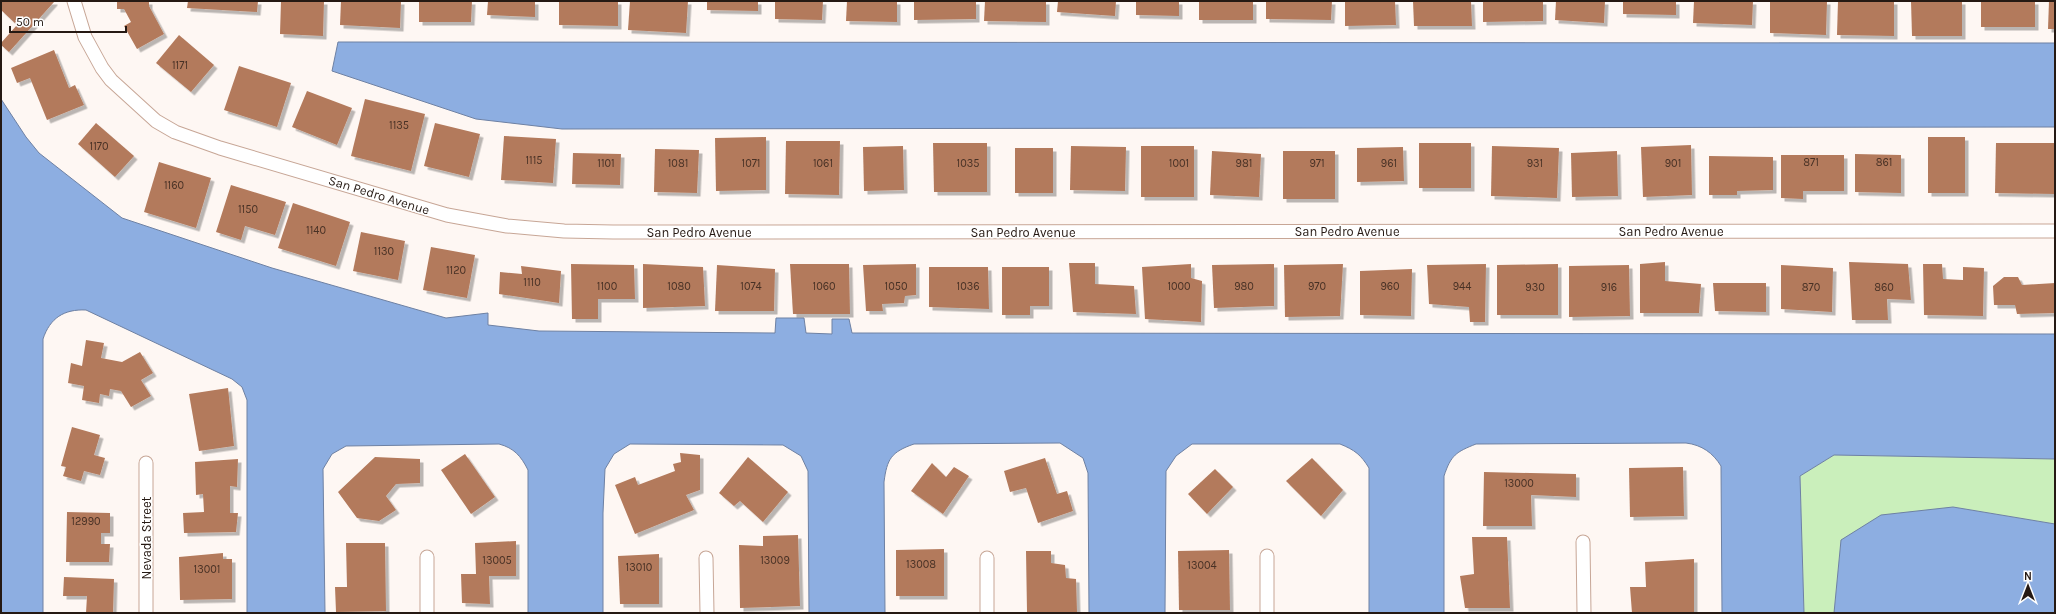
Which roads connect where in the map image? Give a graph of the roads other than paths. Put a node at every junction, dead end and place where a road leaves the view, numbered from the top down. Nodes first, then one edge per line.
1 (74, 1) edge
2 (2055, 231) edge
3 (146, 462) dead end
4 (1583, 542) dead end
5 (1267, 556) dead end
6 (427, 557) dead end
7 (706, 558) dead end
8 (987, 558) dead end
9 (146, 613) edge
10 (427, 613) edge
11 (706, 613) edge
12 (987, 613) edge
13 (1267, 613) edge
14 (1584, 613) edge

1 - 2 street, San Pedro Avenue
3 - 9 street, Nevada Street
4 - 14 street
5 - 13 street
6 - 10 street
7 - 11 street
8 - 12 street

